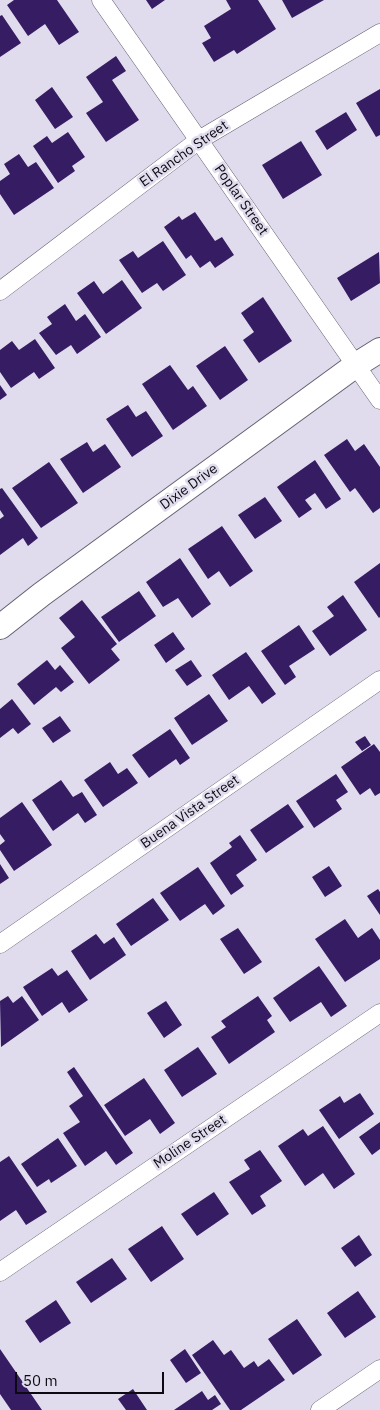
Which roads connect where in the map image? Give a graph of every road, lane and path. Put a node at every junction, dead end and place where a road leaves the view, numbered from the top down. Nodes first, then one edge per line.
1 (101, 0) edge
2 (380, 34) edge
3 (199, 140) junction
4 (0, 291) edge
5 (380, 350) edge
6 (356, 365) junction
7 (380, 400) edge
8 (0, 627) edge
9 (380, 680) edge
10 (0, 944) edge
11 (380, 1013) edge
12 (0, 1272) edge
13 (380, 1369) edge
14 (320, 1410) edge

1 - 3 street, Poplar Street
2 - 3 street, El Rancho Street
3 - 4 street, El Rancho Street
3 - 6 street, Poplar Street
5 - 6 street, Dixie Drive
6 - 7 street, Poplar Street
6 - 8 street, Dixie Drive
9 - 10 street, Buena Vista Street
11 - 12 street, Moline Street
13 - 14 street

